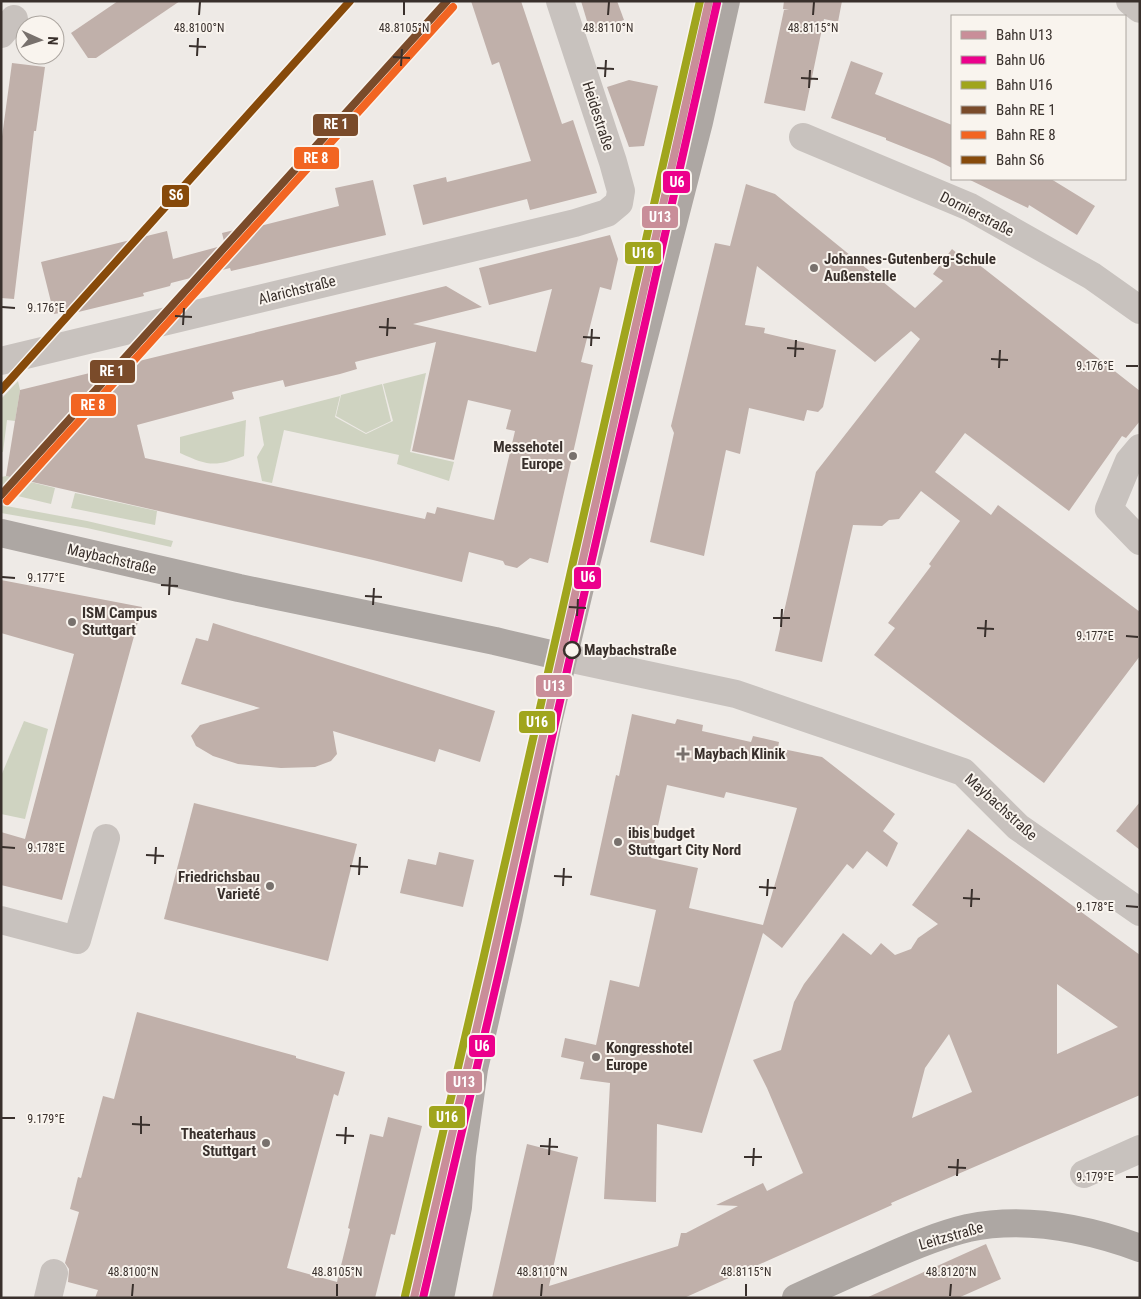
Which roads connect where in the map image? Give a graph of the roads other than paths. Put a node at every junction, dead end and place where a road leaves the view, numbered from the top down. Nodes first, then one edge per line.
1 (560, 1) edge
2 (726, 1) edge
3 (1130, 1) edge
4 (1140, 9) edge
5 (803, 137) dead end
6 (592, 218) joint
7 (1140, 310) edge
8 (1, 361) edge
9 (1140, 448) edge
10 (1, 533) edge
11 (1140, 541) edge
12 (563, 657) junction
13 (106, 838) dead end
14 (1140, 912) edge
15 (1, 920) edge
16 (1140, 1149) edge
17 (1084, 1174) dead end
18 (1140, 1248) edge
19 (440, 1298) edge
20 (796, 1298) edge

1 - 6 street, Heidestraße
2 - 12 main road
3 - 4 street
5 - 7 street, Dornierstraße
6 - 8 street, Alarichstraße
9 - 11 street
10 - 12 main road, Maybachstraße
12 - 14 street, Maybachstraße
12 - 19 main road
13 - 15 street
16 - 17 street
18 - 20 main road, Leitzstraße

